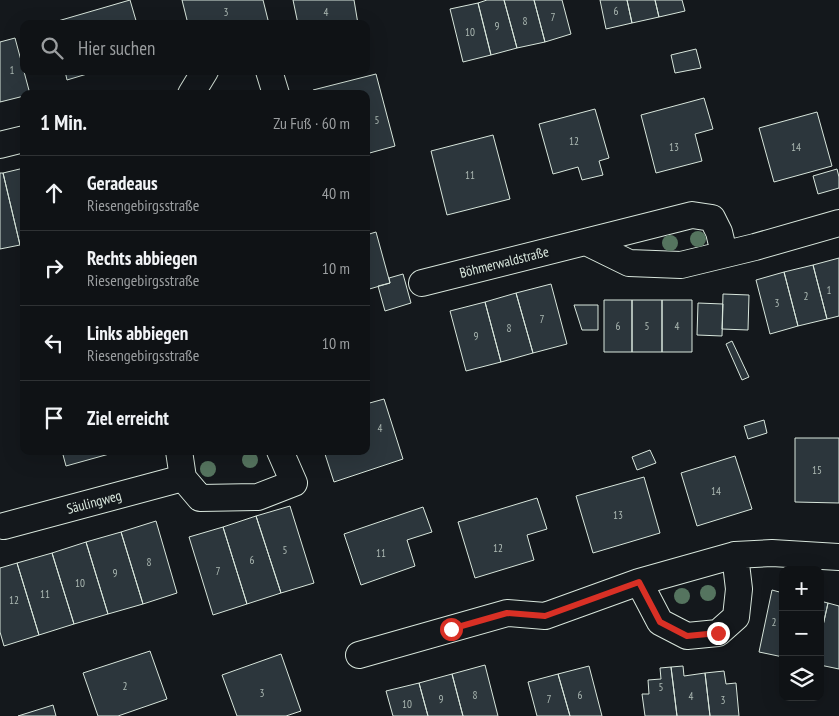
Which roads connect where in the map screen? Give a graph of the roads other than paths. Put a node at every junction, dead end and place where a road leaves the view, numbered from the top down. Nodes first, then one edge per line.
1 (202, 75) edge
2 (270, 75) edge
3 (193, 90) edge
4 (275, 90) edge
5 (20, 141) edge
6 (0, 145) edge
7 (839, 223) edge
8 (586, 242) junction
9 (724, 253) junction
10 (422, 283) dead end
11 (180, 455) edge
12 (282, 455) edge
13 (183, 478) junction
14 (1, 522) edge
15 (735, 555) junction
16 (839, 557) edge
17 (639, 582) junction
18 (359, 656) dead end

1 - 3 street
2 - 4 street
5 - 6 street
7 - 9 street
8 - 9 street
8 - 9 street, Böhmerwaldstraße
8 - 10 street, Böhmerwaldstraße
11 - 13 street
12 - 13 street
13 - 14 street, Säulingweg
15 - 16 street
15 - 17 street
15 - 17 street
17 - 18 street

